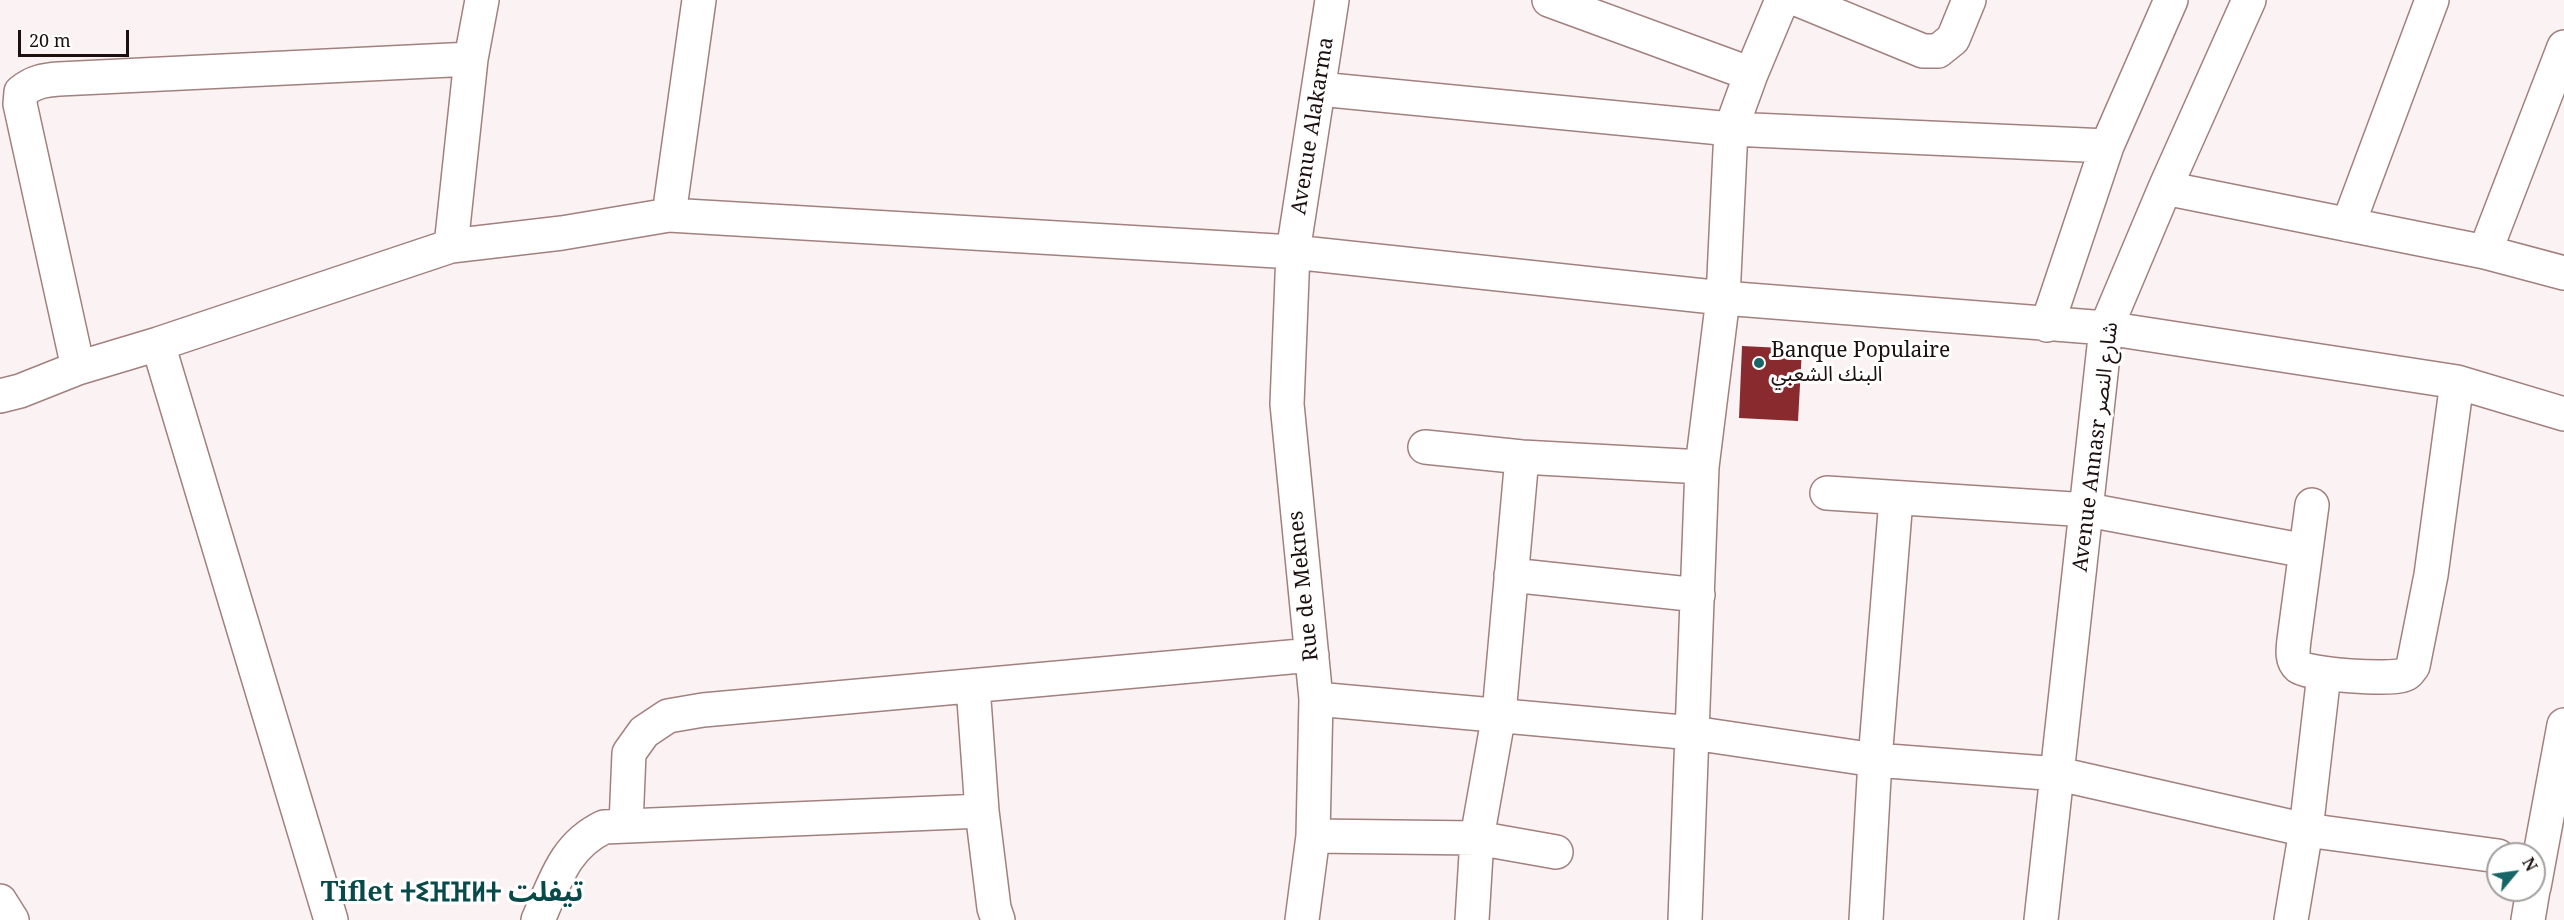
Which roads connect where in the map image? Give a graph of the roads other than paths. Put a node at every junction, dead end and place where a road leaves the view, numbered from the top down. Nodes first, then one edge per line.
1 (482, 0) edge
2 (699, 0) edge
3 (1332, 0) edge
4 (1550, 0) edge
5 (1782, 0) edge
6 (1799, 0) edge
7 (1969, 0) edge
8 (2170, 0) edge
9 (2249, 0) edge
10 (2432, 0) edge
11 (2564, 47) edge
12 (471, 59) junction
13 (1751, 74) junction
14 (1319, 89) junction
15 (1731, 129) junction
16 (2107, 146) junction
17 (2165, 188) junction
18 (669, 215) junction
19 (2348, 225) junction
20 (451, 246) junction
21 (1293, 252) junction
22 (2485, 252) junction
23 (2564, 273) edge
24 (1723, 297) junction
25 (2047, 325) junction
26 (2106, 327) junction
27 (158, 344) junction
28 (78, 368) junction
29 (2457, 382) junction
30 (0, 396) edge
31 (2564, 414) edge
32 (1425, 447) dead end
33 (1522, 456) junction
34 (1702, 467) junction
35 (1827, 493) dead end
36 (1896, 499) junction
37 (2312, 505) dead end
38 (2088, 510) junction
39 (2306, 551) junction
40 (1511, 575) junction
41 (1698, 595) junction
42 (1312, 655) junction
43 (2324, 674) junction
44 (973, 686) junction
45 (1316, 699) junction
46 (1499, 714) junction
47 (2564, 725) edge
48 (1693, 733) junction
49 (1875, 760) junction
50 (2059, 774) junction
51 (982, 811) junction
52 (626, 825) junction
53 (2306, 830) junction
54 (1313, 836) junction
55 (1477, 838) junction
56 (2541, 842) edge
57 (1556, 852) dead end
58 (2486, 854) edge
59 (0, 901) edge
60 (2531, 902) edge
61 (12, 920) edge
62 (331, 920) edge
63 (538, 920) edge
64 (998, 920) edge
65 (1302, 920) edge
66 (1472, 920) edge
67 (1685, 920) edge
68 (1866, 920) edge
69 (2041, 920) edge
70 (2290, 920) edge
71 (2528, 920) edge

1 - 12 street
2 - 18 street
3 - 14 street, Avenue Alakarma
4 - 13 street
5 - 13 street
6 - 7 street
8 - 16 street
9 - 17 street, Avenue Annasr شارع النصر
10 - 19 street
11 - 22 street
12 - 20 street
12 - 28 street
13 - 15 street
14 - 15 street
14 - 21 street, Avenue Alakarma
15 - 16 street
15 - 24 street
16 - 25 street
17 - 19 street
17 - 26 street, Avenue Annasr شارع النصر
18 - 20 street
18 - 21 street
19 - 22 street
20 - 27 street
21 - 24 street
21 - 42 street, Rue de Meknes
22 - 23 street
24 - 25 street
24 - 34 street
25 - 26 street
26 - 29 street
26 - 38 street, Avenue Annasr شارع النصر
27 - 28 street
27 - 62 street
28 - 30 street
29 - 31 street
29 - 43 street
32 - 33 street
33 - 34 street
33 - 40 street
34 - 41 street
35 - 36 street
36 - 38 street
36 - 49 street
37 - 39 street
38 - 39 street
38 - 50 street, Avenue Annasr شارع النصر
39 - 43 street
40 - 41 street
40 - 46 street
41 - 48 street
42 - 44 street
42 - 45 street, Rue de Meknes
43 - 53 street
44 - 51 street
44 - 52 street
45 - 46 street
45 - 54 street, Rue de Meknes
46 - 48 street
46 - 55 street
47 - 56 street
48 - 49 street
48 - 67 street
49 - 50 street
49 - 68 street
50 - 53 street
50 - 69 street, Avenue Annasr شارع النصر
51 - 52 street
51 - 64 street
52 - 63 street
53 - 58 street
53 - 70 street
54 - 55 street
54 - 65 street, Rue de Meknes
55 - 57 street
55 - 66 street
59 - 61 street
60 - 71 street

